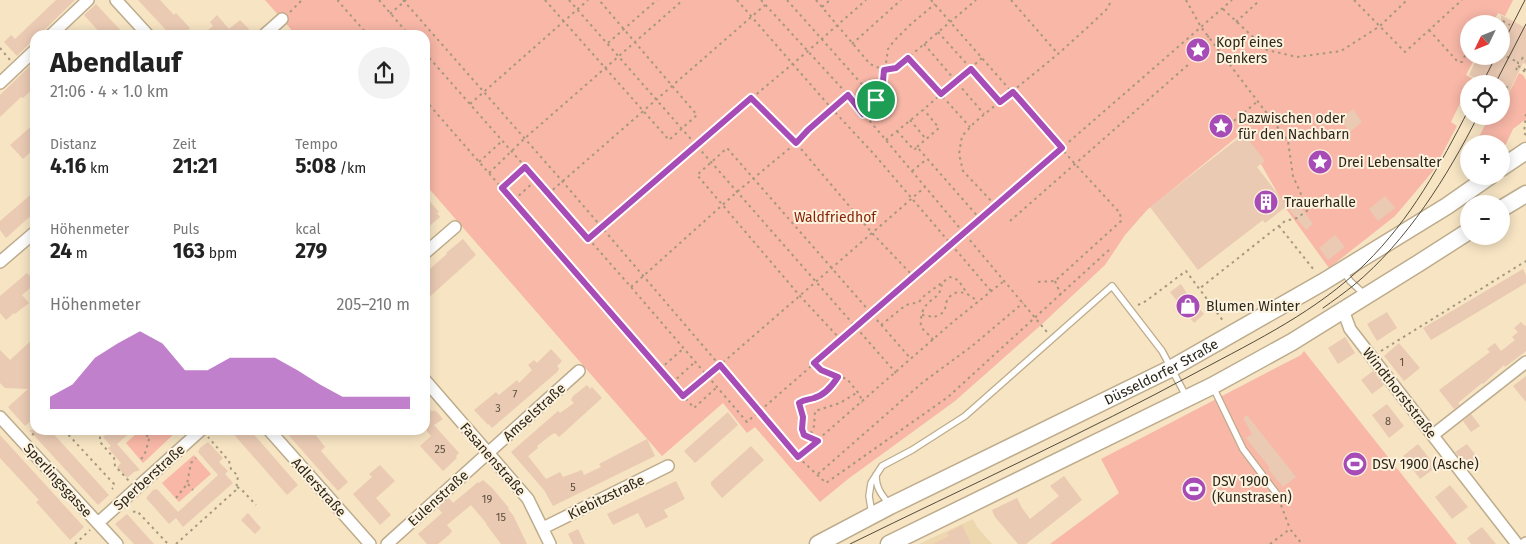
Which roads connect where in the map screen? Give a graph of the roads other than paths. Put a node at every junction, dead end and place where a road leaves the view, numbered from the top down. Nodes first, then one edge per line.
1 (88, 0) edge
2 (116, 0) edge
3 (282, 19) road end
4 (56, 30) edge
5 (143, 30) edge
6 (270, 30) edge
7 (30, 55) edge
8 (0, 83) edge
9 (1526, 151) edge
10 (1510, 162) edge
11 (1477, 185) edge
12 (1526, 194) edge
13 (1510, 204) edge
14 (455, 226) dead end
15 (30, 236) edge
16 (1460, 237) edge
17 (430, 248) edge
18 (2, 256) edge
19 (1344, 270) junction
20 (1366, 296) junction
21 (1343, 310) junction
22 (1526, 362) edge
23 (1172, 368) junction
24 (580, 371) dead end
25 (430, 386) edge
26 (1212, 386) junction
27 (1187, 398) junction
28 (0, 416) edge
29 (202, 435) edge
30 (273, 435) edge
31 (1433, 435) junction
32 (488, 453) junction
33 (668, 466) dead end
34 (876, 474) junction
35 (1279, 496) road end
36 (890, 506) junction
37 (873, 515) junction
38 (98, 523) junction
39 (543, 528) junction
40 (895, 543) edge
41 (116, 544) edge
42 (370, 544) edge
43 (387, 544) edge
44 (550, 544) edge
45 (818, 544) edge
46 (1517, 544) edge

1 - 4 street
2 - 5 street
3 - 6 street
7 - 8 street
9 - 10 main road
11 - 19 main road, Düsseldorfer Straße
12 - 13 main road
14 - 17 street
15 - 18 street
16 - 20 main road
19 - 20 lane
19 - 23 main road, Düsseldorfer Straße
20 - 21 main road
21 - 26 main road
21 - 31 street, Windthorststraße
22 - 31 street
23 - 27 lane
23 - 34 lane
23 - 36 main road, Düsseldorfer Straße
24 - 32 street, Amselstraße
25 - 32 street, Fasanenstraße
26 - 27 main road
26 - 35 lane
27 - 40 main road
28 - 38 street, Sperlingsgasse
29 - 38 street, Sperberstraße
30 - 42 street, Adlerstraße
31 - 46 street, Windthorststraße
32 - 39 street, Fasanenstraße
32 - 43 street, Eulenstraße
33 - 39 street, Kiebitzstraße
34 - 36 lane
34 - 37 lane
36 - 37 main road, Düsseldorfer Straße
37 - 45 main road, Düsseldorfer Straße
38 - 41 street, Sperlingsgasse
39 - 44 street, Fasanenstraße

